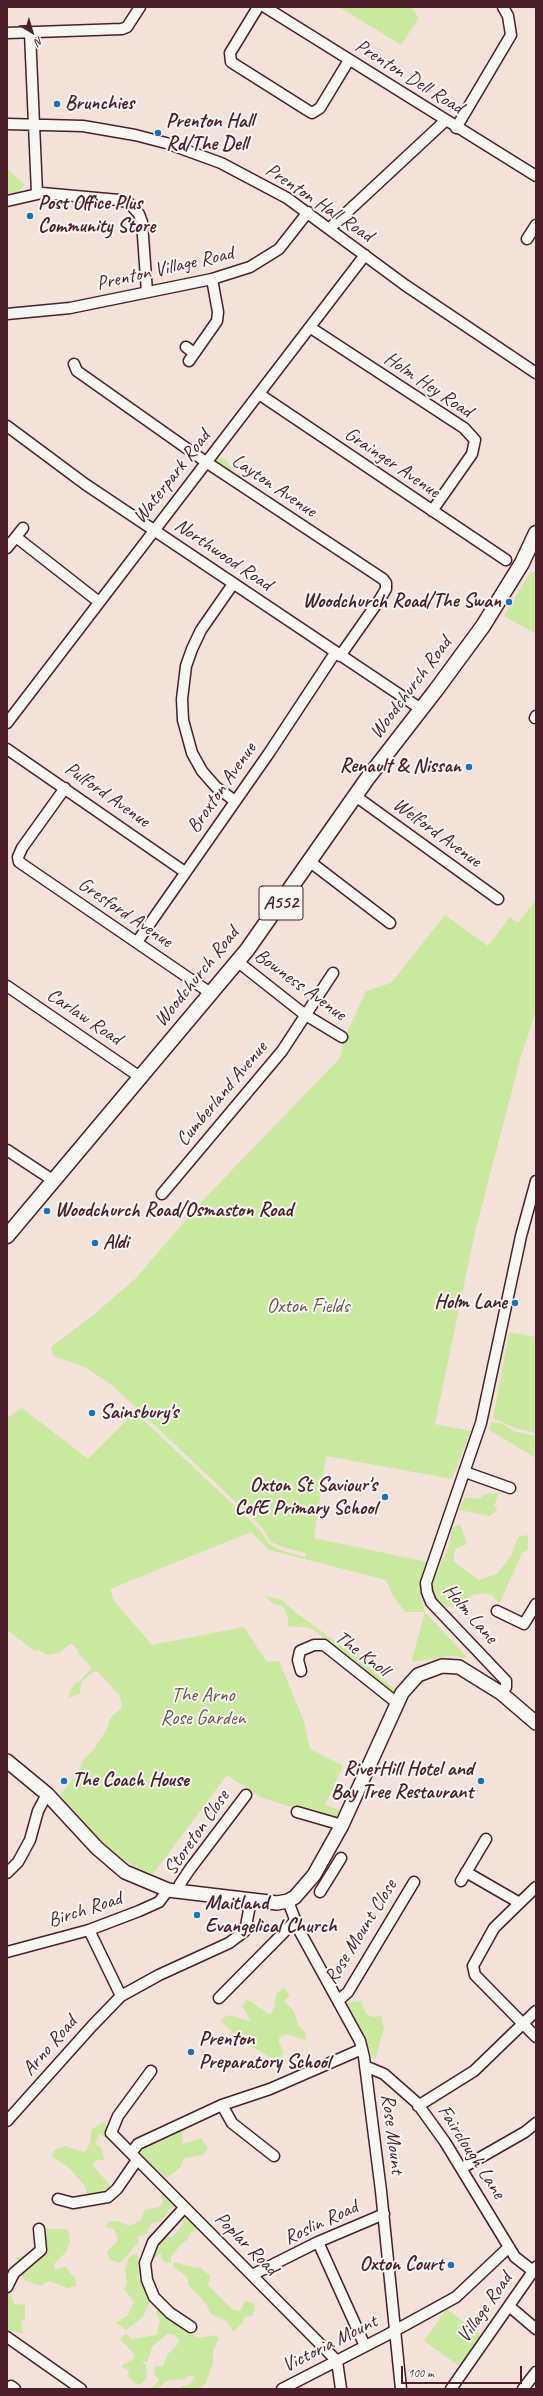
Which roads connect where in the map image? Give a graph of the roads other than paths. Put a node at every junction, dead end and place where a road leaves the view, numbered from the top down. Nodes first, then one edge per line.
1 (140, 7) edge
2 (258, 7) edge
3 (264, 7) edge
4 (503, 7) edge
5 (7, 33) edge
6 (30, 33) junction
7 (349, 60) junction
8 (445, 121) junction
9 (7, 124) edge
10 (36, 125) junction
11 (456, 128) junction
12 (536, 176) edge
13 (37, 193) junction
14 (7, 201) edge
15 (308, 212) junction
16 (536, 225) edge
17 (330, 228) junction
18 (527, 239) dead end
19 (365, 255) junction
20 (212, 279) junction
21 (147, 292) junction
22 (7, 314) edge
23 (311, 328) junction
24 (189, 354) dead end
25 (74, 364) dead end
26 (536, 373) edge
27 (259, 394) junction
28 (7, 426) edge
29 (206, 462) junction
30 (432, 511) junction
31 (23, 528) dead end
32 (153, 530) junction
33 (536, 533) edge
34 (16, 537) junction
35 (7, 548) edge
36 (533, 552) edge
37 (506, 560) dead end
38 (233, 584) junction
39 (99, 602) junction
40 (337, 654) junction
41 (421, 709) junction
42 (7, 722) edge
43 (7, 749) edge
44 (65, 788) junction
45 (354, 796) junction
46 (235, 800) junction
47 (309, 862) junction
48 (185, 872) junction
49 (498, 899) dead end
50 (390, 923) dead end
51 (137, 942) junction
52 (238, 962) junction
53 (332, 974) dead end
54 (7, 986) edge
55 (212, 994) junction
56 (304, 1014) junction
57 (342, 1037) dead end
58 (140, 1077) junction
59 (7, 1150) edge
60 (54, 1181) junction
61 (536, 1183) edge
62 (162, 1194) dead end
63 (7, 1236) edge
64 (465, 1472) junction
65 (510, 1488) dead end
66 (536, 1604) edge
67 (497, 1611) dead end
68 (301, 1671) dead end
69 (501, 1693) junction
70 (397, 1703) junction
71 (536, 1723) edge
72 (7, 1761) edge
73 (47, 1794) junction
74 (246, 1795) dead end
75 (297, 1812) dead end
76 (342, 1825) junction
77 (486, 1838) dead end
78 (340, 1858) dead end
79 (7, 1873) edge
80 (320, 1879) junction
81 (414, 1882) dead end
82 (536, 1887) edge
83 (173, 1891) junction
84 (320, 1892) dead end
85 (251, 1900) junction
86 (288, 1901) junction
87 (518, 1902) junction
88 (296, 1920) junction
89 (89, 1930) junction
90 (7, 1952) edge
91 (121, 1996) junction
92 (219, 1998) dead end
93 (338, 2002) junction
94 (536, 2011) edge
95 (523, 2024) junction
96 (536, 2038) edge
97 (362, 2049) junction
98 (365, 2066) junction
99 (151, 2071) dead end
100 (222, 2105) junction
101 (418, 2106) junction
102 (7, 2122) edge
103 (536, 2123) edge
104 (132, 2152) junction
105 (274, 2156) dead end
106 (138, 2160) junction
107 (462, 2168) junction
108 (58, 2199) dead end
109 (184, 2208) junction
110 (384, 2214) junction
111 (38, 2230) dead end
112 (318, 2242) junction
113 (509, 2247) junction
114 (535, 2269) edge
115 (252, 2275) junction
116 (7, 2287) edge
117 (509, 2306) junction
118 (191, 2327) dead end
119 (536, 2329) edge
120 (394, 2330) junction
121 (7, 2337) edge
122 (365, 2346) junction
123 (338, 2361) junction
124 (536, 2372) edge
125 (81, 2389) edge
126 (282, 2389) edge
127 (341, 2389) edge
128 (401, 2389) edge
129 (451, 2389) edge
130 (522, 2389) edge

1 - 6 street
2 - 7 street
3 - 7 street, Prenton Dell Road
4 - 11 street
5 - 6 street
6 - 10 street
7 - 8 street, Prenton Dell Road
8 - 11 street, Prenton Dell Road
8 - 17 street
9 - 10 street, Prenton Hall Road
10 - 13 street
10 - 15 street, Prenton Hall Road
11 - 12 street, Prenton Dell Road
13 - 14 street
13 - 21 street
15 - 17 street, Prenton Hall Road
15 - 20 street, Prenton Village Road
16 - 18 street
17 - 19 street, Prenton Hall Road
19 - 23 street, Waterpark Road
19 - 26 street, Prenton Hall Road
20 - 21 street, Prenton Village Road
20 - 24 street
21 - 22 street, Prenton Village Road
23 - 27 street, Waterpark Road
23 - 30 street, Holm Hey Road
25 - 29 street, Layton Avenue
27 - 29 street, Waterpark Road
27 - 30 street, Grainger Avenue
28 - 32 street, Northwood Road
29 - 32 street, Waterpark Road
29 - 40 street, Layton Avenue
30 - 37 street, Grainger Avenue
31 - 34 street
32 - 38 street, Northwood Road
32 - 39 street, Waterpark Road
33 - 36 highway, Woodchurch Road / A552
34 - 35 street
34 - 39 street
36 - 41 highway, Woodchurch Road / A552
38 - 40 street, Northwood Road
38 - 46 street
39 - 42 street, Waterpark Road
40 - 41 street, Northwood Road
40 - 46 street, Broxton Avenue
41 - 45 highway, Woodchurch Road / A552
43 - 44 street, Pulford Avenue
44 - 48 street, Pulford Avenue
44 - 51 street, Gresford Avenue
45 - 47 highway, Woodchurch Road / A552
45 - 49 street, Welford Avenue
46 - 48 street, Broxton Avenue
47 - 50 street
47 - 52 highway, Woodchurch Road / A552
48 - 51 street, Broxton Avenue
51 - 55 street, Gresford Avenue
52 - 55 highway, Woodchurch Road / A552
52 - 56 street, Bowness Avenue
53 - 56 street, Cumberland Avenue
54 - 58 street, Carlaw Road
55 - 58 highway, Woodchurch Road / A552
56 - 57 street, Bowness Avenue
56 - 62 street, Cumberland Avenue
58 - 60 highway, Woodchurch Road / A552
59 - 60 street
60 - 63 highway, Woodchurch Road / A552
61 - 64 street, Holm Lane
64 - 65 street
64 - 69 street, Holm Lane
66 - 67 street
68 - 70 street, The Knoll
69 - 70 main road
69 - 71 main road
70 - 76 main road
72 - 73 main road
73 - 79 street
73 - 83 main road
74 - 83 street, Storeton Close
75 - 76 street
76 - 80 main road
77 - 87 street
78 - 80 street
80 - 84 street
80 - 86 main road
81 - 93 street, Rose Mount Close
82 - 87 street
83 - 85 main road
83 - 89 street, Birch Road
85 - 86 main road
85 - 91 street, Arno Road
86 - 88 street, Rose Mount
87 - 95 street
88 - 92 street
88 - 93 street, Rose Mount
89 - 90 street, Birch Road
89 - 91 street
91 - 102 street, Arno Road
93 - 97 street, Rose Mount
94 - 95 street
95 - 96 street
95 - 101 street
97 - 98 street, Rose Mount
97 - 100 street
98 - 101 street, Fairclough Lane
98 - 110 street, Rose Mount
99 - 104 street, Poplar Road
100 - 104 street
100 - 105 street
101 - 107 street, Fairclough Lane
103 - 107 street
104 - 106 street, Poplar Road
106 - 108 street
106 - 109 street, Poplar Road
107 - 113 street, Fairclough Lane
109 - 115 street, Poplar Road
109 - 118 street
110 - 112 street, Roslin Road
110 - 120 street, Rose Mount
111 - 116 street
112 - 115 street, Roslin Road
112 - 122 street
113 - 114 street, Fairclough Lane
113 - 120 street, Victoria Mount
114 - 117 street, Village Road
115 - 123 street, Poplar Road
117 - 119 street
117 - 129 street, Village Road
120 - 122 street, Victoria Mount
120 - 128 street, Rose Mount
121 - 125 street
122 - 123 street, Victoria Mount
123 - 126 street, Victoria Mount
123 - 127 street
124 - 130 street

